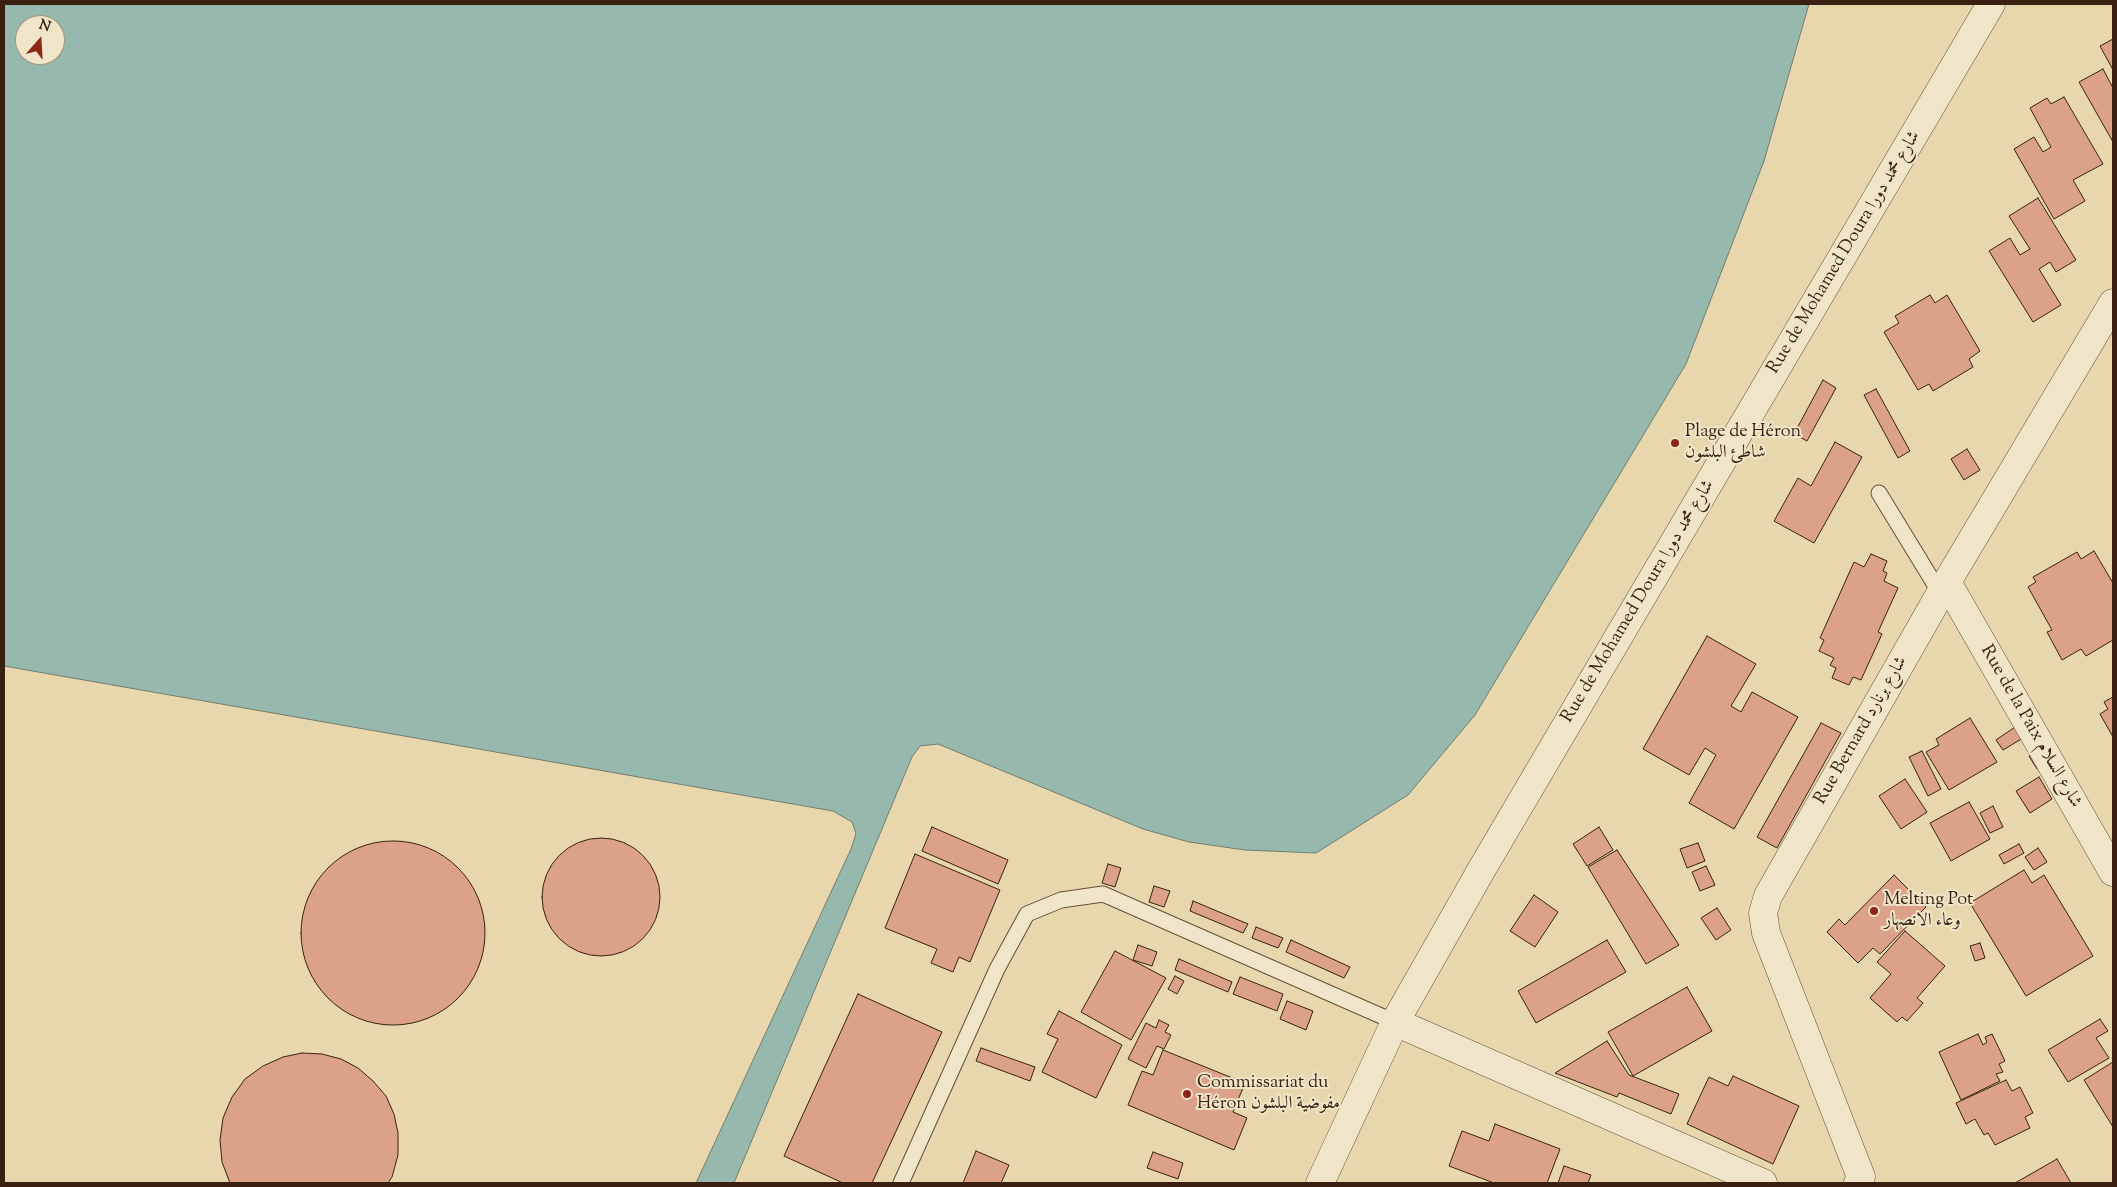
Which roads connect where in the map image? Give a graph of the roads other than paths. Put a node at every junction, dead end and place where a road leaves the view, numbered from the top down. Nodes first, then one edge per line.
1 (1992, 4) edge
2 (2113, 304) edge
3 (1879, 493) dead end
4 (1943, 588) junction
5 (2113, 872) edge
6 (1395, 1022) junction
7 (1861, 1181) edge
8 (901, 1183) edge
9 (1320, 1183) edge
10 (1763, 1183) edge

1 - 6 street, Rue de Mohamed Doura شارع محمد دورا
2 - 4 street, Rue Bernard شارع برنارد
3 - 4 lane
4 - 5 street, Rue de la Paix شارع السلام
4 - 7 street, Rue Bernard شارع برنارد
6 - 8 lane
6 - 9 street, Rue de Mohamed Doura شارع محمد دورا
6 - 10 street

